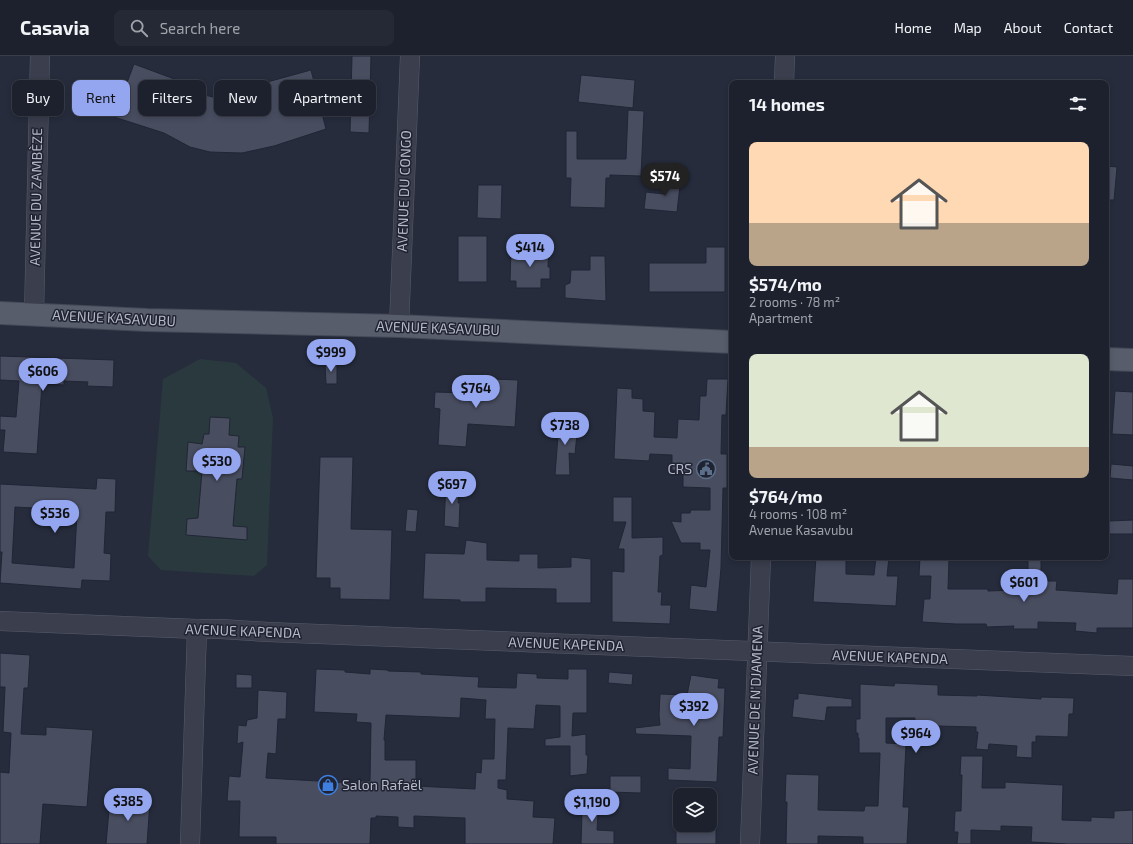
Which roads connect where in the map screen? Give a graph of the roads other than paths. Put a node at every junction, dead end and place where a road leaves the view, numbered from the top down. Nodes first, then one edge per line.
1 (40, 56) edge
2 (410, 56) edge
3 (785, 56) edge
4 (784, 80) edge
5 (0, 313) edge
6 (34, 314) junction
7 (399, 326) junction
8 (729, 342) edge
9 (1109, 359) edge
10 (1133, 360) edge
11 (761, 560) edge
12 (0, 621) edge
13 (197, 629) junction
14 (757, 652) junction
15 (1133, 666) edge
16 (190, 844) edge
17 (750, 844) edge

1 - 6 street, AVENUE DU ZAMBÈZE
2 - 7 street, AVENUE DU CONGO
3 - 4 street
5 - 6 main road, AVENUE KASAVUBU
6 - 7 main road, AVENUE KASAVUBU
7 - 8 main road, AVENUE KASAVUBU
9 - 10 main road
11 - 14 street, AVENUE DE N'DJAMENA
12 - 13 street, AVENUE KAPENDA
13 - 14 street, AVENUE KAPENDA
13 - 16 street
14 - 15 street, AVENUE KAPENDA
14 - 17 street, AVENUE DE N'DJAMENA

